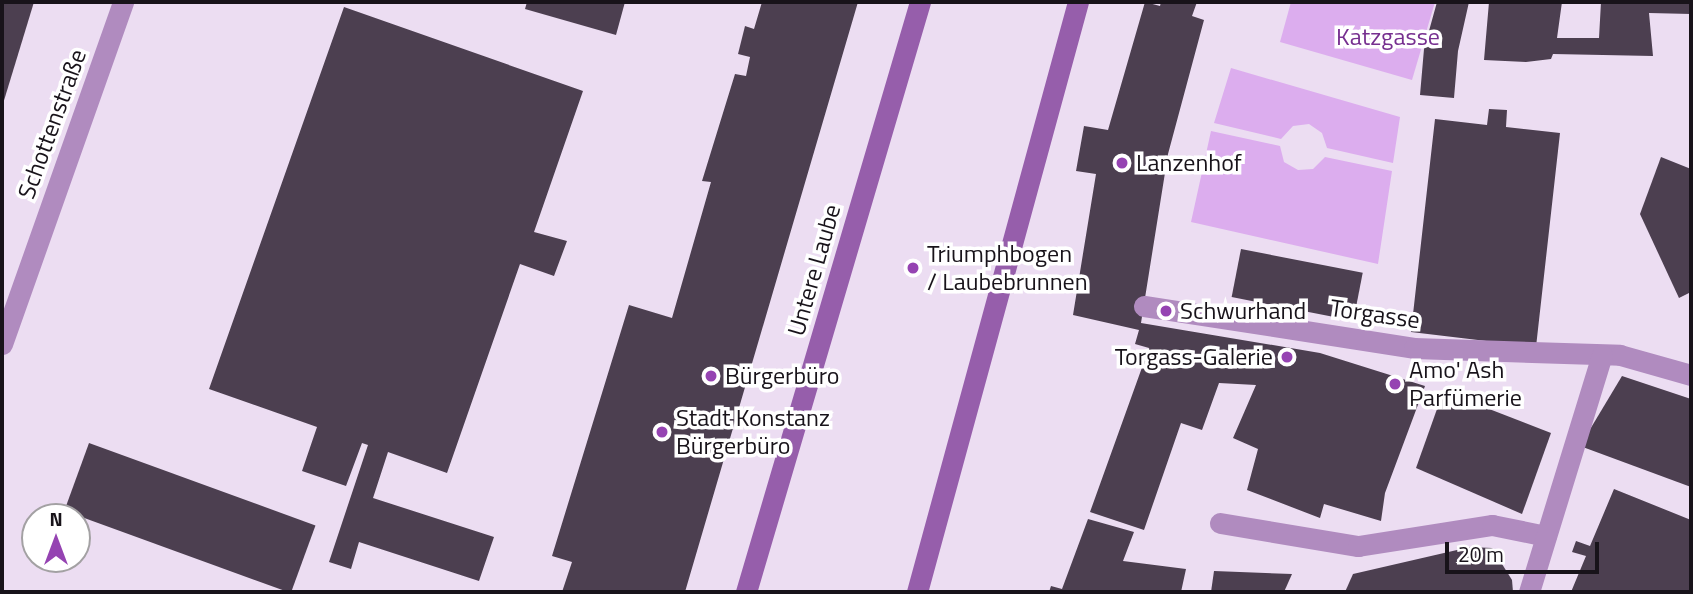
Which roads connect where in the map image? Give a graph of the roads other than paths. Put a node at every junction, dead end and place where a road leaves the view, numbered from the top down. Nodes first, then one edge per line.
1 (123, 2) edge
2 (920, 2) edge
3 (1078, 2) edge
4 (1144, 306) dead end
5 (2, 344) edge
6 (1602, 355) junction
7 (1691, 375) edge
8 (1220, 523) dead end
9 (1546, 536) junction
10 (746, 592) edge
11 (917, 592) edge
12 (1529, 592) edge

1 - 5 street, Schottenstraße
2 - 10 main road, Untere Laube
3 - 11 main road
4 - 6 street, Torgasse
6 - 7 street, Torgasse
6 - 9 street
8 - 9 street
9 - 12 street

